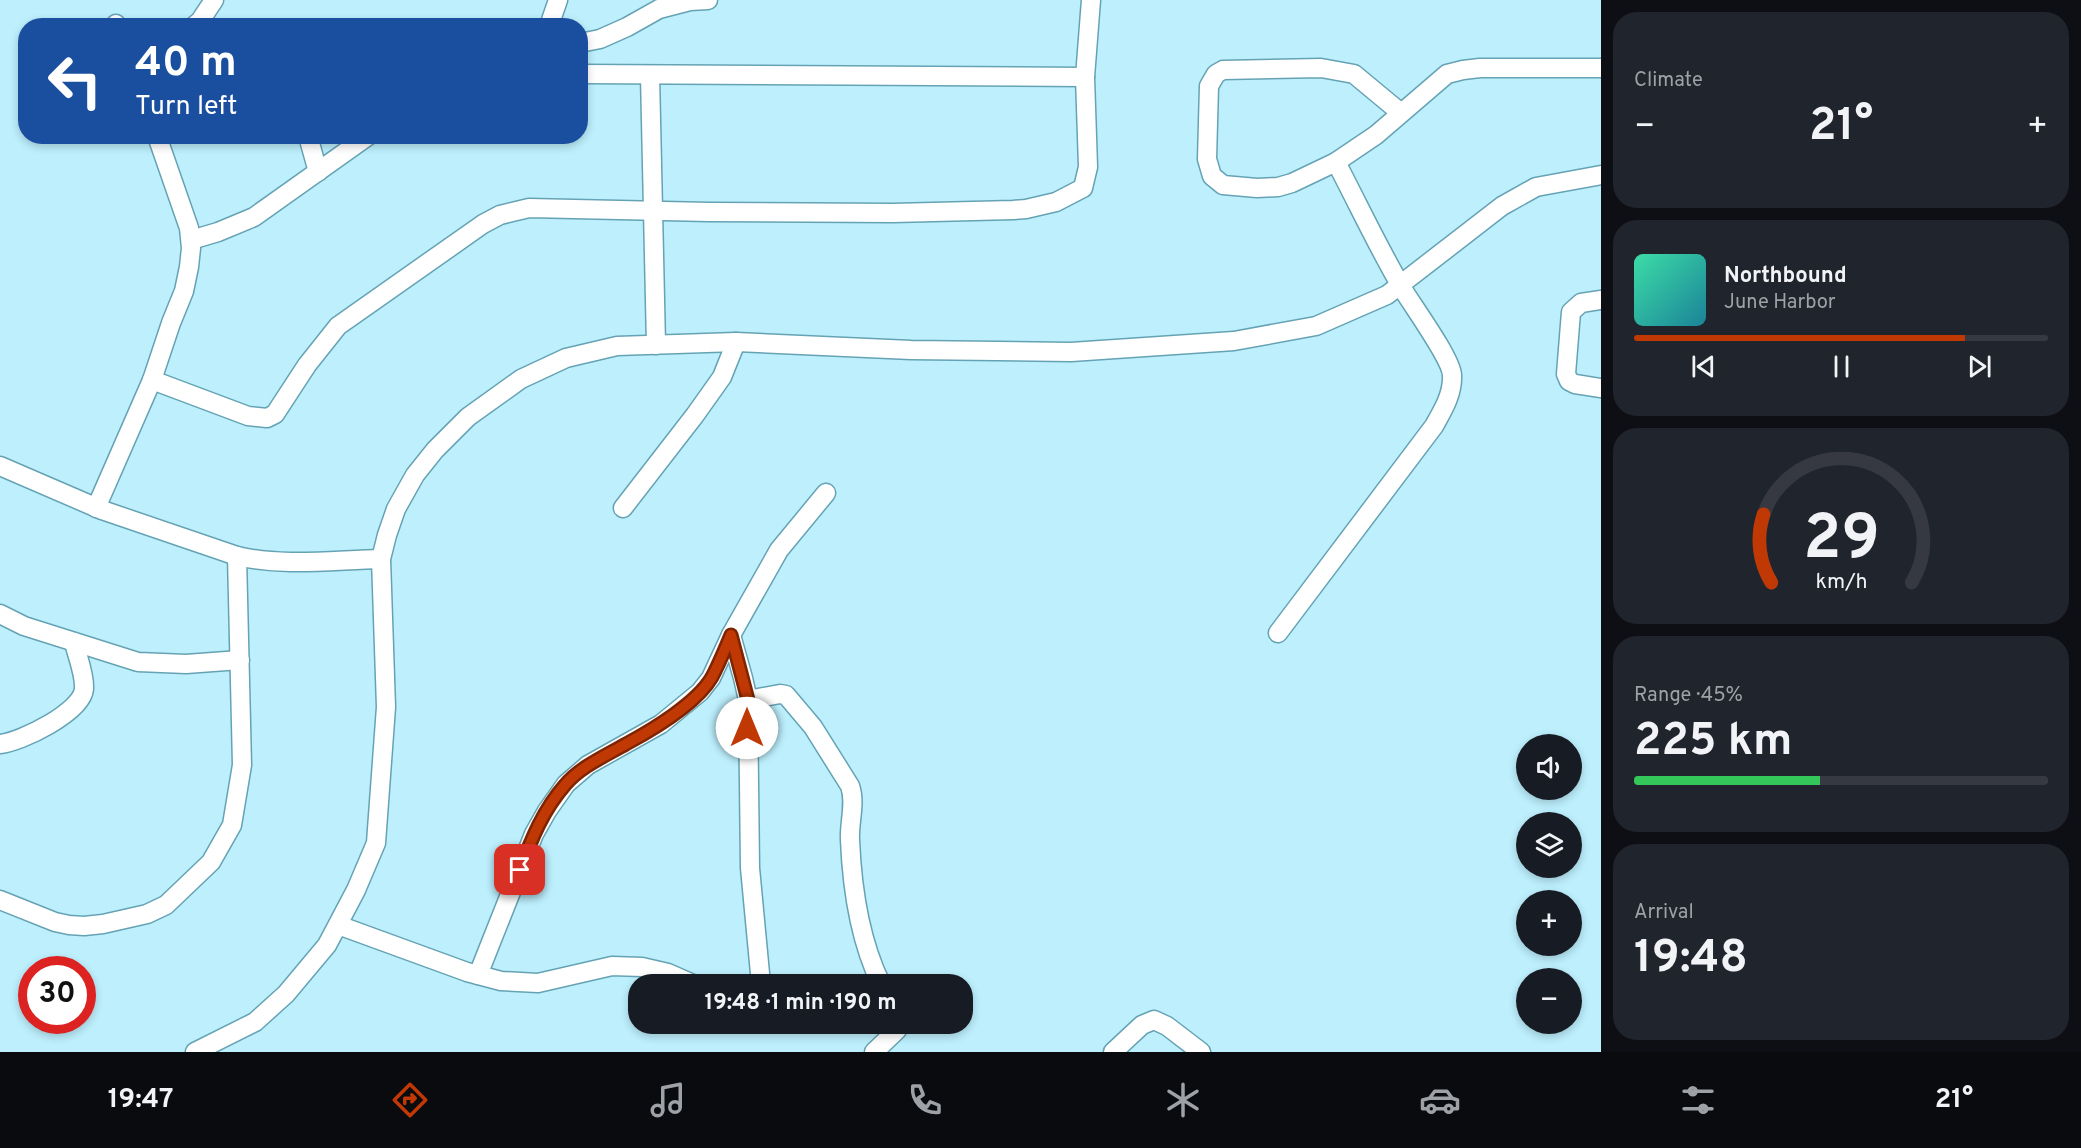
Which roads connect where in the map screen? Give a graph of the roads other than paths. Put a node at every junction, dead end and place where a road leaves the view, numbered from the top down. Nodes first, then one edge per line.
1 (214, 0) edge
2 (558, 0) edge
3 (708, 0) edge
4 (1091, 0) edge
5 (202, 18) edge
6 (552, 18) edge
7 (588, 41) edge
8 (1601, 68) edge
9 (588, 74) edge
10 (650, 75) junction
11 (1085, 77) junction
12 (1401, 113) junction
13 (160, 144) edge
14 (310, 144) edge
15 (357, 144) edge
16 (1336, 162) junction
17 (318, 172) junction
18 (1601, 175) edge
19 (653, 210) junction
20 (191, 240) junction
21 (1401, 285) junction
22 (1601, 300) edge
23 (736, 342) junction
24 (656, 345) junction
25 (152, 380) junction
26 (1601, 388) edge
27 (0, 466) edge
28 (826, 493) dead end
29 (96, 508) junction
30 (623, 508) dead end
31 (237, 556) junction
32 (381, 559) junction
33 (0, 614) edge
34 (1278, 633) dead end
35 (731, 635) junction
36 (74, 642) junction
37 (240, 660) junction
38 (748, 700) junction
39 (0, 744) edge
40 (0, 900) edge
41 (338, 925) junction
42 (670, 974) edge
43 (760, 974) edge
44 (877, 974) edge
45 (478, 975) junction
46 (893, 1034) edge
47 (195, 1052) edge
48 (874, 1052) edge
49 (1113, 1052) edge
50 (1201, 1052) edge

1 - 5 street
2 - 6 street
3 - 7 street
4 - 11 street
8 - 12 street
9 - 10 street
10 - 11 street
10 - 19 street
11 - 19 street
12 - 16 street
12 - 16 street
13 - 20 street
14 - 17 street
15 - 17 street
16 - 21 street
17 - 20 street
18 - 21 street
19 - 24 street
19 - 25 street
20 - 25 street
21 - 23 street
21 - 34 street
22 - 26 street
23 - 24 street
23 - 30 street
24 - 32 street
25 - 29 street
27 - 29 street
28 - 35 street
29 - 31 street
31 - 32 street
31 - 37 street
32 - 41 street
33 - 36 street
35 - 38 street
35 - 45 street
36 - 37 street
36 - 39 street
37 - 40 street
38 - 43 street
38 - 44 street
41 - 45 street
41 - 47 street
42 - 45 street
46 - 48 street
49 - 50 street

